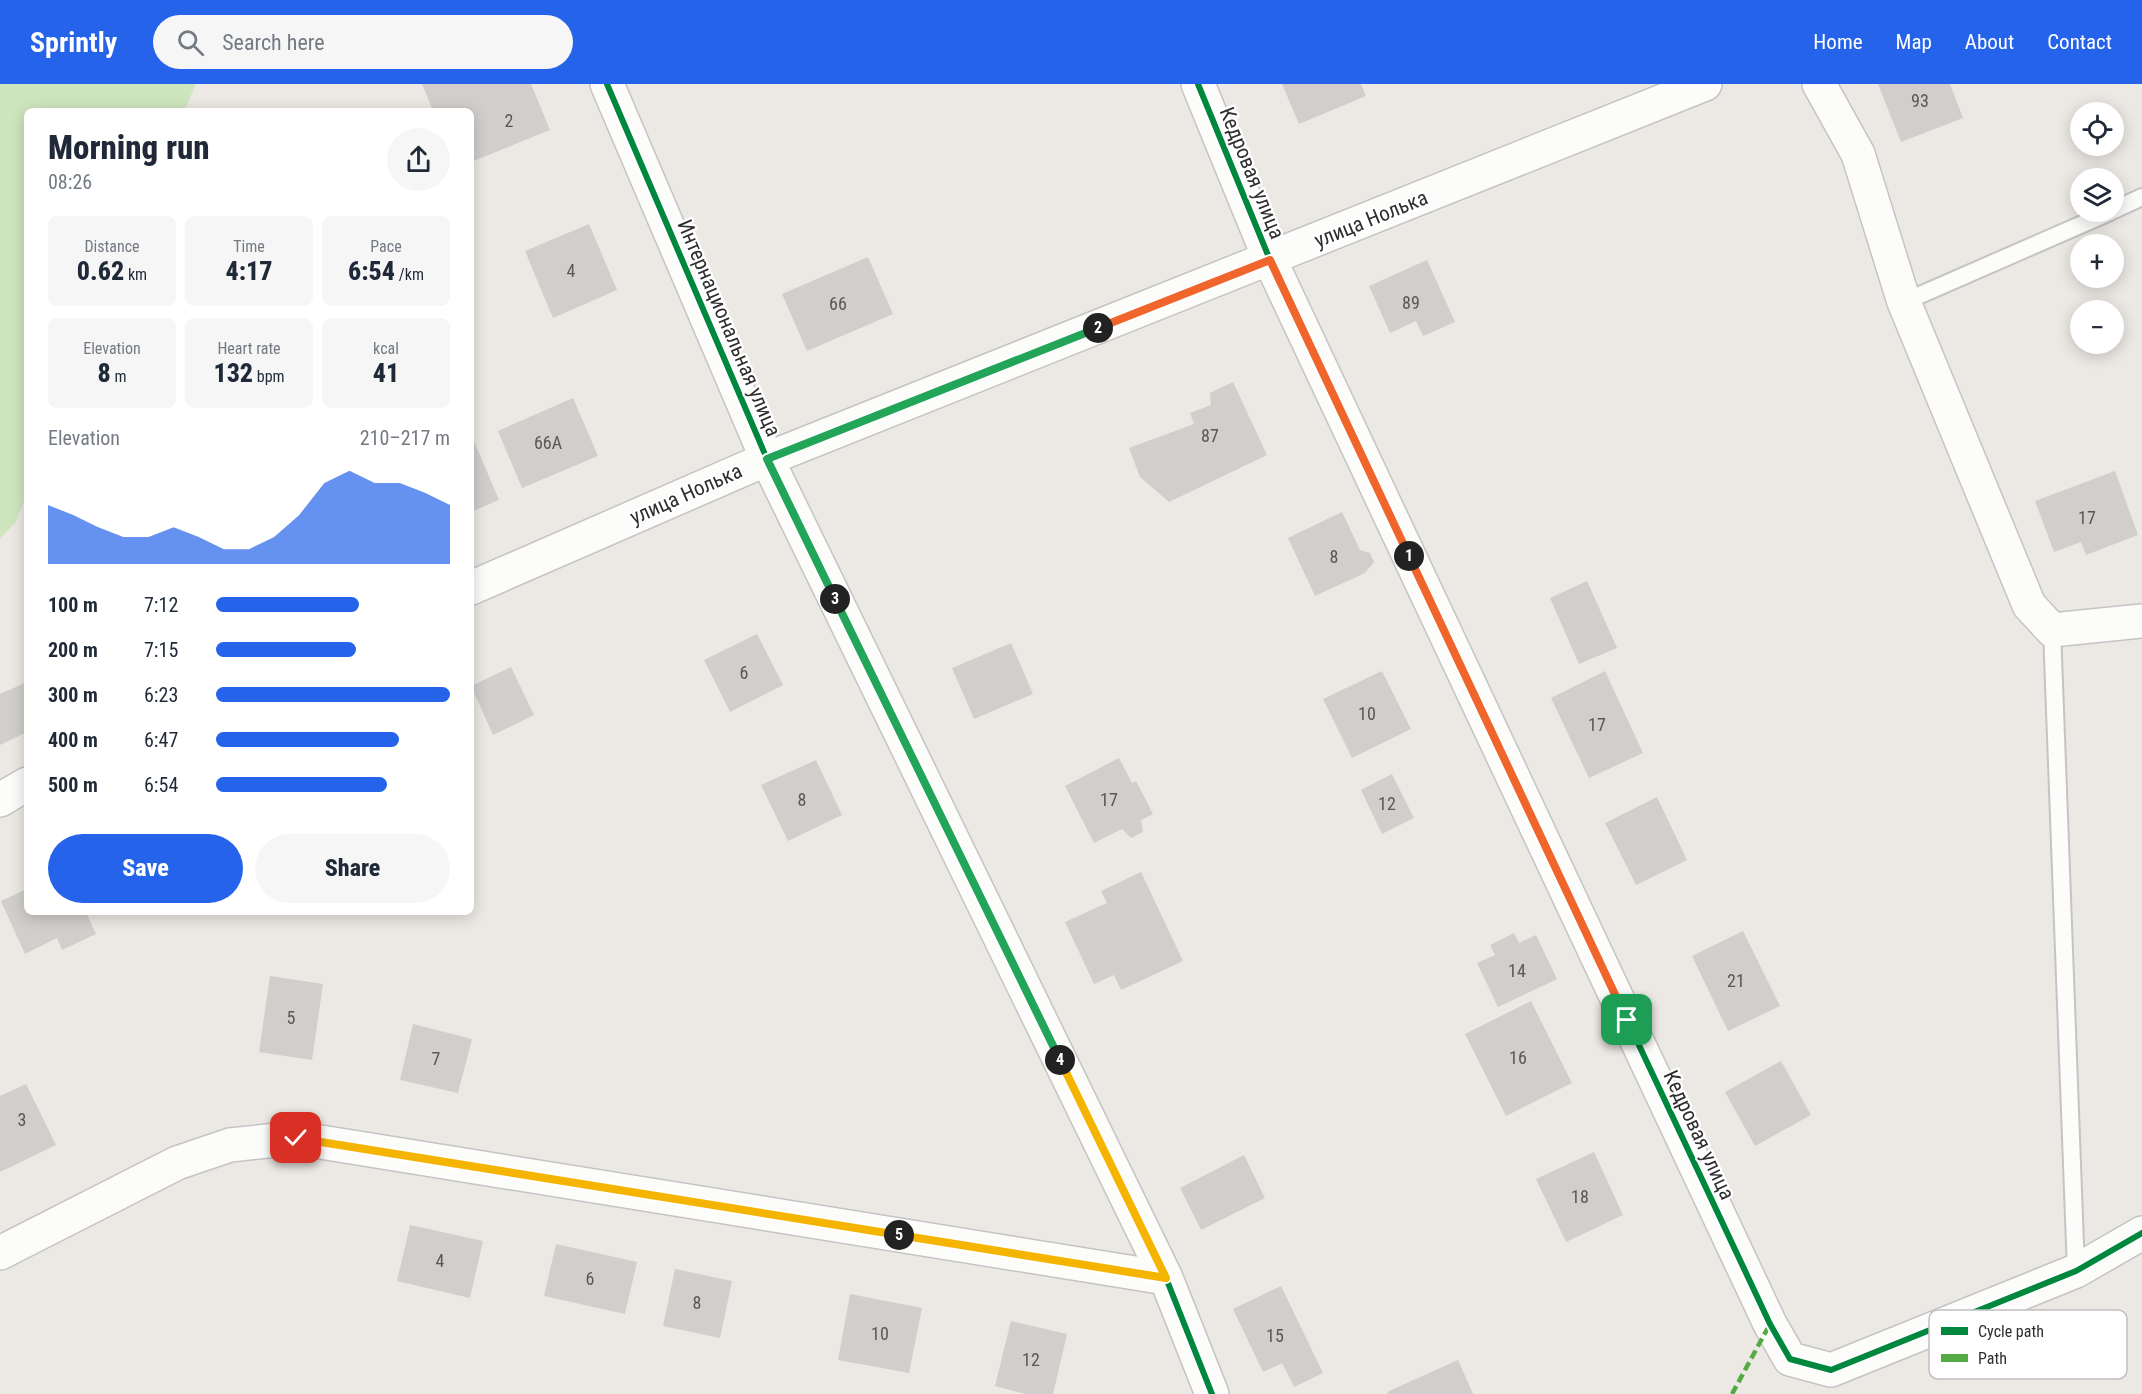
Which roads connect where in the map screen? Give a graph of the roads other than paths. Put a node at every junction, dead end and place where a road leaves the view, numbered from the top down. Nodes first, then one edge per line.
1 (607, 84) edge
2 (1198, 84) edge
3 (1705, 84) edge
4 (1819, 84) edge
5 (2142, 197) edge
6 (2124, 205) edge
7 (2087, 222) edge
8 (1270, 260) junction
9 (1904, 302) junction
10 (767, 459) junction
11 (474, 587) edge
12 (2142, 621) edge
13 (2052, 630) junction
14 (24, 786) edge
15 (0, 800) edge
16 (2142, 1233) edge
17 (0, 1253) edge
18 (2076, 1271) junction
19 (1166, 1278) junction
20 (1979, 1310) edge
21 (1929, 1330) edge
22 (1212, 1394) edge

1 - 10 street, Интернациональная улица
2 - 8 street, Кедровая улица
3 - 8 street, улица Нолька
4 - 9 street
5 - 6 lane
7 - 9 lane
8 - 10 street, улица Нолька
8 - 21 street, Кедровая улица
9 - 13 street
10 - 11 street, улица Нолька
10 - 19 street, Интернациональная улица
12 - 13 street
13 - 18 lane
14 - 15 street
16 - 18 street, Кедровая улица
17 - 19 street
18 - 20 street, Кедровая улица
19 - 22 street, Интернациональная улица

